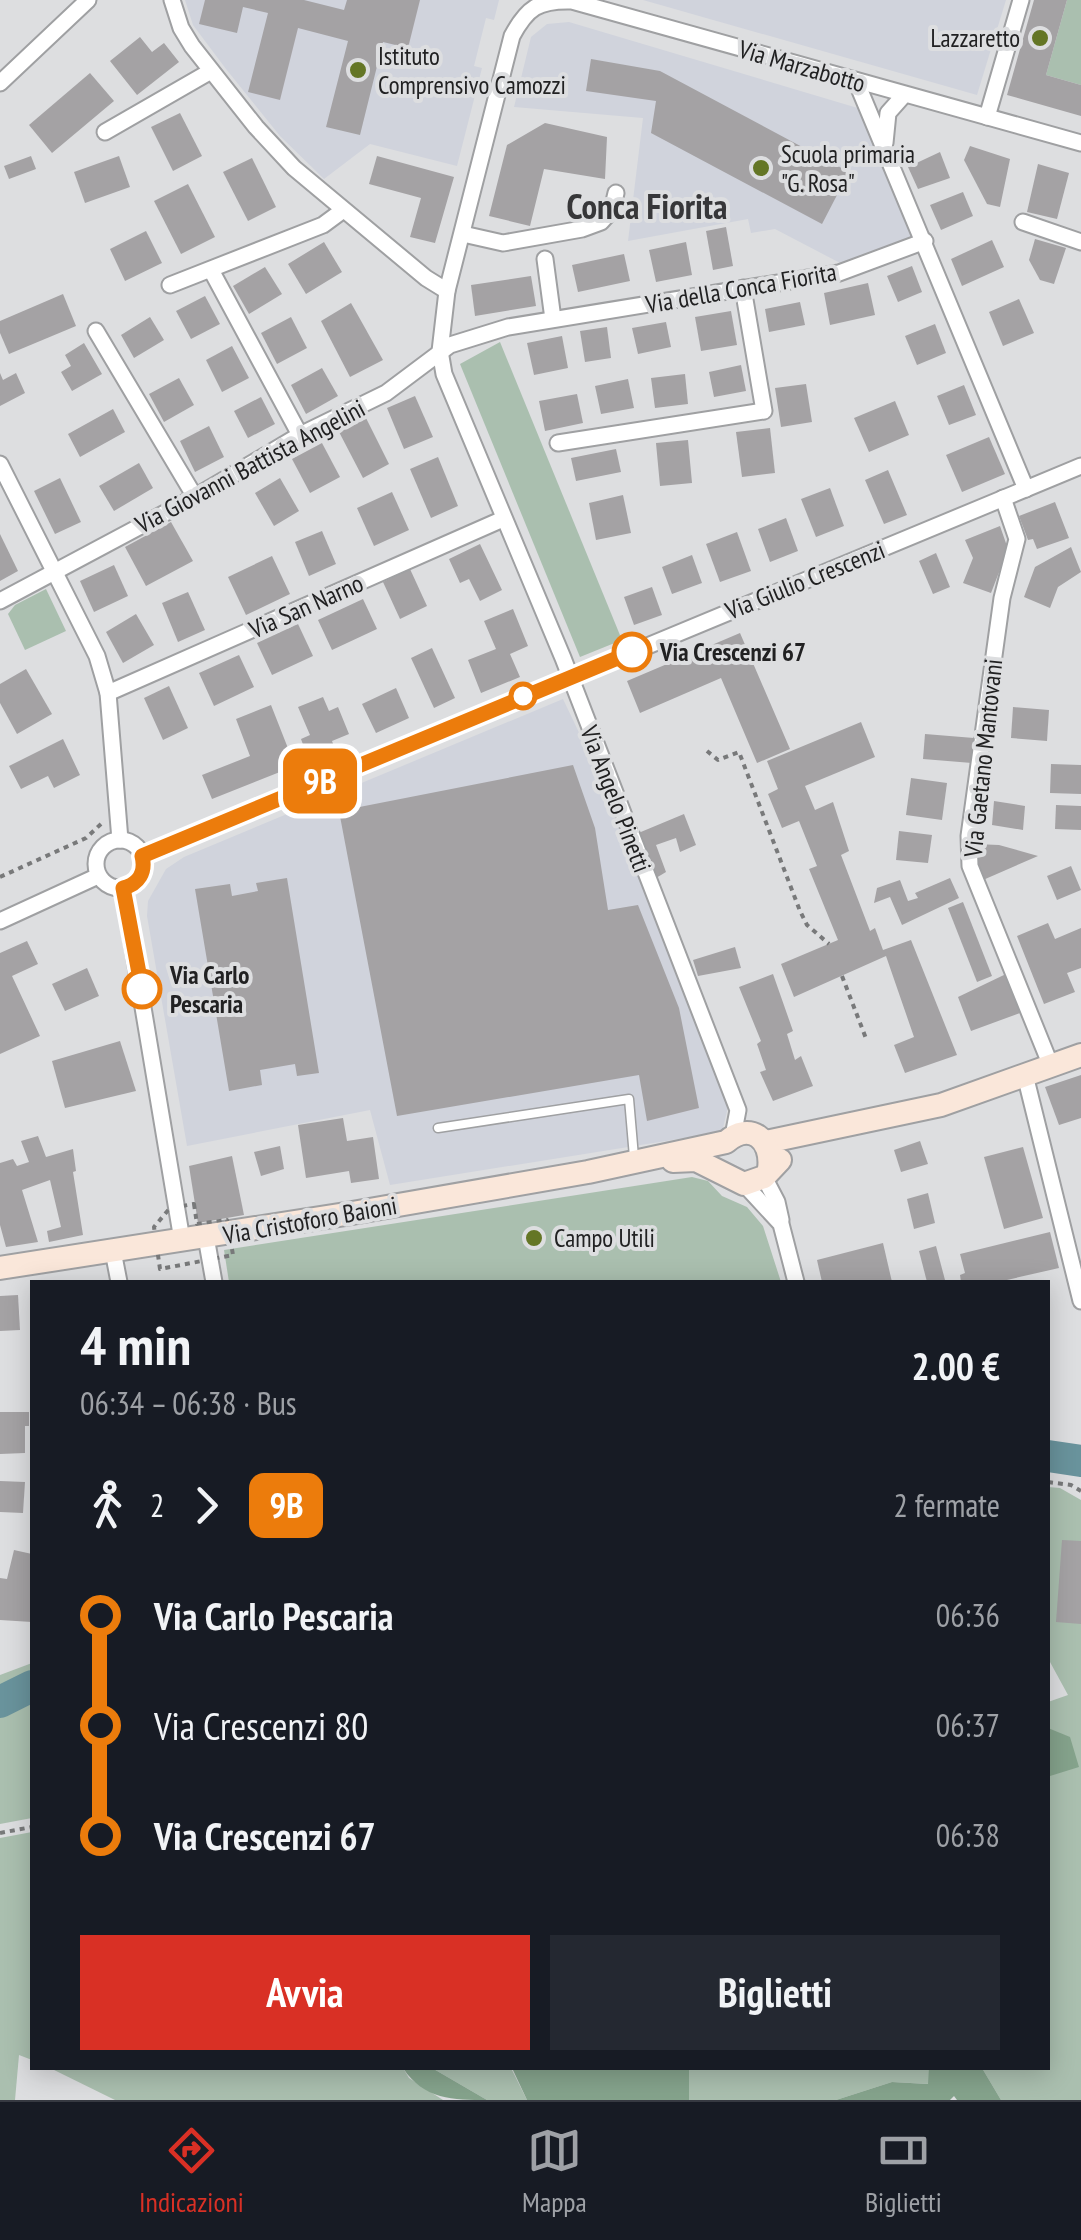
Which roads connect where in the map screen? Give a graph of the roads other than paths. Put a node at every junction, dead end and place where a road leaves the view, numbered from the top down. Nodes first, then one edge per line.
1 (88, 0) edge
2 (172, 0) edge
3 (1021, 0) edge
4 (524, 13) joint
5 (211, 71) junction
6 (856, 81) junction
7 (0, 83) edge
8 (904, 95) junction
9 (987, 117) junction
10 (105, 132) dead end
11 (1081, 143) edge
12 (885, 146) junction
13 (616, 193) dead end
14 (342, 211) junction
15 (1023, 222) dead end
16 (463, 234) junction
17 (925, 241) junction
18 (1081, 242) edge
19 (545, 259) dead end
20 (211, 270) junction
21 (170, 286) dead end
22 (743, 288) junction
23 (447, 291) junction
24 (553, 319) junction
25 (96, 330) dead end
26 (440, 351) junction
27 (300, 435) junction
28 (558, 443) dead end
29 (0, 464) edge
30 (1081, 466) edge
31 (1026, 489) junction
32 (195, 497) junction
33 (1002, 498) junction
34 (504, 519) junction
35 (54, 572) junction
36 (0, 601) edge
37 (570, 677) junction
38 (108, 693) junction
39 (120, 840) junction
40 (142, 856) junction
41 (98, 876) junction
42 (123, 888) junction
43 (0, 921) edge
44 (1081, 1055) edge
45 (1051, 1066) junction
46 (1026, 1075) junction
47 (438, 1128) dead end
48 (817, 1134) junction
49 (729, 1140) junction
50 (766, 1142) junction
51 (627, 1163) junction
52 (724, 1171) junction
53 (759, 1177) junction
54 (194, 1238) junction
55 (114, 1251) junction
56 (0, 1268) edge
57 (120, 1280) edge
58 (213, 1280) edge
59 (796, 1280) edge
60 (1080, 1293) edge

1 - 7 street
2 - 5 street
3 - 9 street
4 - 6 street, Via Marzabotto
4 - 16 street, Via Angelo Pinetti
5 - 10 street
5 - 14 street
6 - 8 street, Via Marzabotto
6 - 12 street
8 - 9 street, Via Marzabotto
8 - 12 street
9 - 11 street, Via Marzabotto
12 - 17 street
13 - 16 street
14 - 20 street
14 - 23 street
15 - 18 street
16 - 23 street, Via Angelo Pinetti
17 - 22 street, Via della Conca Fiorita
17 - 31 street
19 - 24 street
20 - 21 street
20 - 27 street
22 - 24 street, Via della Conca Fiorita
22 - 28 street
23 - 26 street, Via Angelo Pinetti
24 - 26 street, Via della Conca Fiorita
25 - 32 street
26 - 27 street, Via Giovanni Battista Angelini
26 - 34 street, Via Angelo Pinetti
27 - 32 street, Via Giovanni Battista Angelini
29 - 35 street
30 - 31 street, Via Giulio Crescenzi
31 - 33 street, Via Giulio Crescenzi
32 - 35 street, Via Giovanni Battista Angelini
33 - 37 street, Via Giulio Crescenzi
33 - 45 street, Via Gaetano Mantovani
34 - 37 street, Via Angelo Pinetti
34 - 38 street, Via San Narno
35 - 36 street, Via Giovanni Battista Angelini
35 - 38 street
37 - 40 street, Via Giulio Crescenzi
37 - 49 street, Via Angelo Pinetti
38 - 39 street
39 - 40 street
39 - 41 street
40 - 42 street
41 - 42 street
41 - 43 street
42 - 54 street
44 - 45 street, Via Cristoforo Baioni
45 - 46 street, Via Cristoforo Baioni
46 - 48 street, Via Cristoforo Baioni
46 - 60 street
47 - 51 lane
48 - 50 street, Via Cristoforo Baioni
48 - 53 street, Via Cristoforo Baioni
49 - 50 street, Via Cristoforo Baioni
49 - 51 street, Via Cristoforo Baioni
49 - 52 street
50 - 53 street
51 - 52 street, Via Cristoforo Baioni
51 - 54 street, Via Cristoforo Baioni
52 - 53 street, Via Cristoforo Baioni
53 - 59 street
54 - 55 street, Via Cristoforo Baioni
54 - 58 street
55 - 56 street, Via Cristoforo Baioni
55 - 57 street

